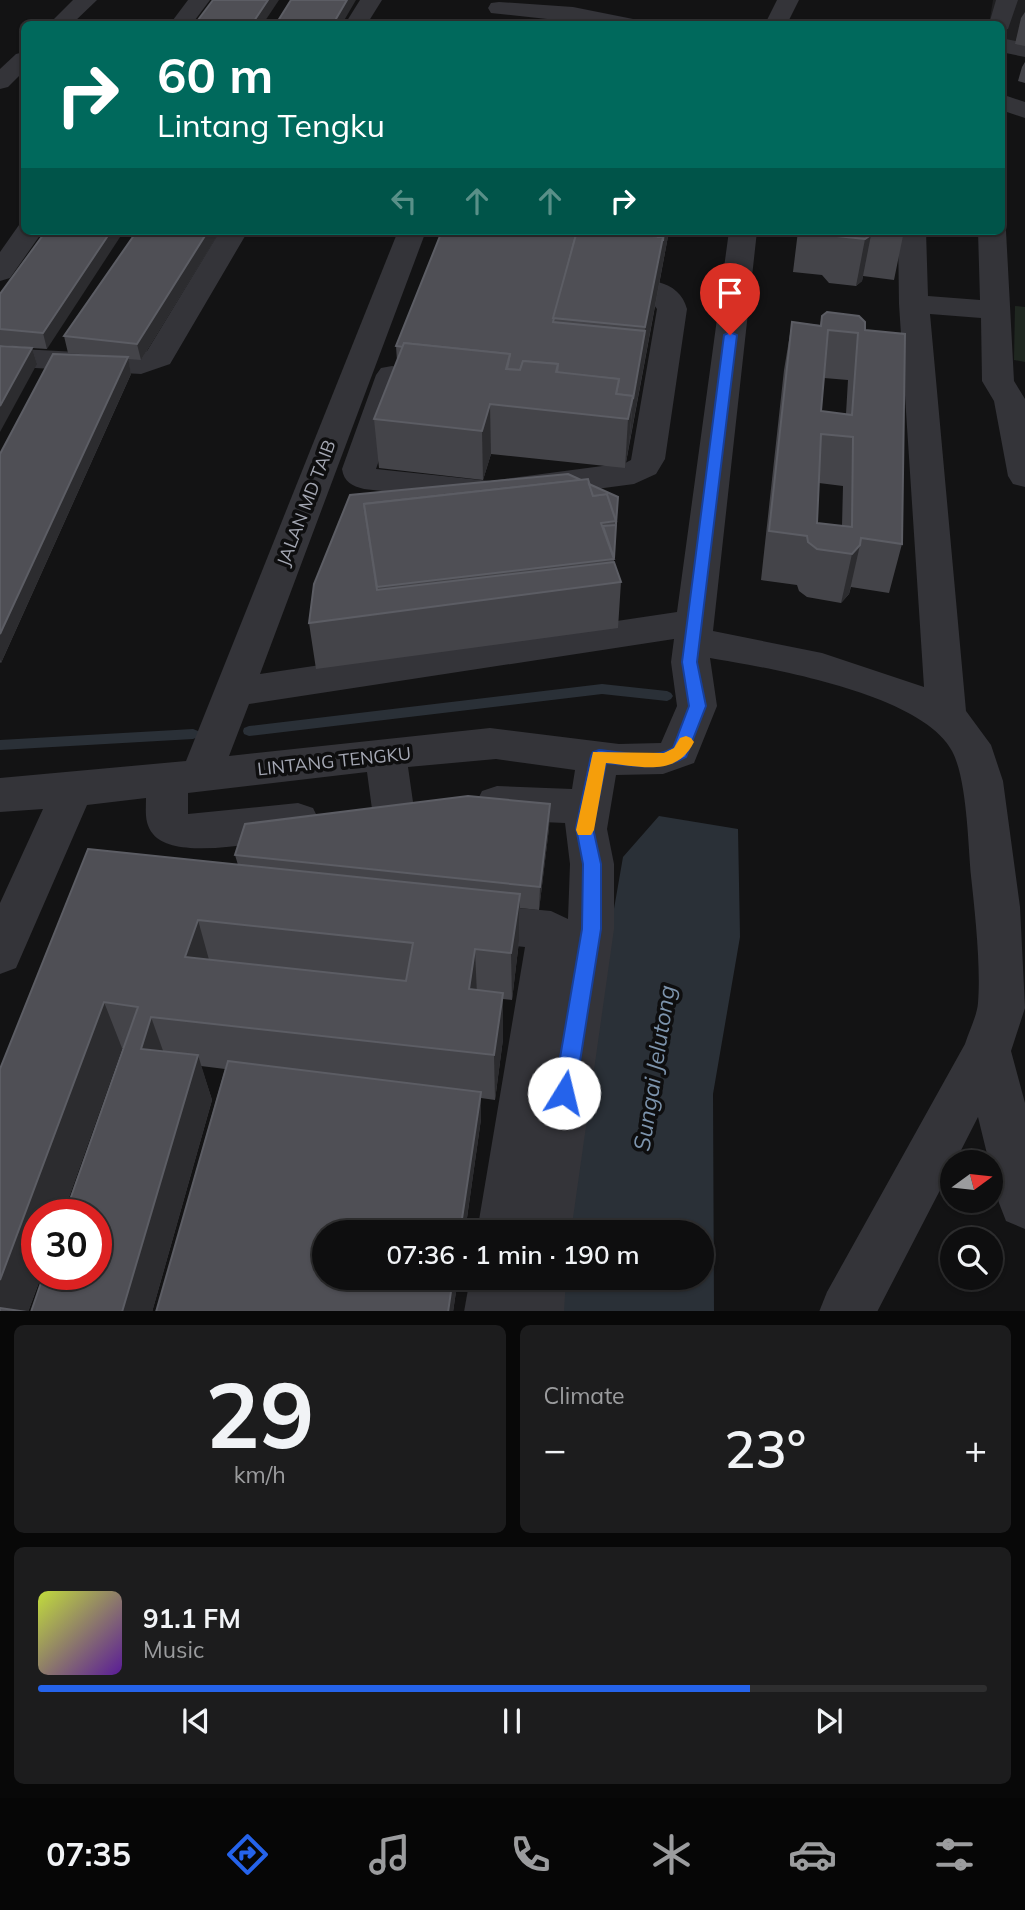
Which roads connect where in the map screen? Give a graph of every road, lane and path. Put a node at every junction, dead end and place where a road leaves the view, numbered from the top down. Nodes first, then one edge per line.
1 (86, 0) edge
2 (199, 0) edge
3 (215, 0) edge
4 (371, 0) edge
5 (788, 0) edge
6 (1013, 3) edge
7 (497, 11) edge
8 (63, 21) edge
9 (183, 21) edge
10 (200, 21) edge
11 (358, 21) edge
12 (609, 21) edge
13 (778, 21) edge
14 (1002, 21) edge
15 (1005, 46) edge
16 (1025, 50) edge
17 (21, 61) edge
18 (0, 82) edge
19 (1005, 103) edge
20 (1025, 111) edge
21 (27, 235) edge
22 (47, 235) edge
23 (232, 235) edge
24 (410, 235) edge
25 (742, 235) edge
26 (912, 235) edge
27 (1003, 235) edge
28 (4, 283) edge
29 (658, 291) edge
30 (914, 304) junction
31 (994, 310) junction
32 (401, 350) edge
33 (0, 357) edge
34 (1025, 476) edge
35 (693, 631) junction
36 (233, 692) junction
37 (946, 715) junction
38 (386, 755) junction
39 (599, 756) junction
40 (184, 777) junction
41 (72, 790) junction
42 (0, 795) edge
43 (428, 806) junction
44 (589, 807) junction
45 (592, 892) junction
46 (429, 918) edge
47 (551, 930) junction
48 (0, 954) edge
49 (987, 1051) junction
50 (1025, 1203) edge
51 (506, 1220) edge
52 (545, 1220) edge
53 (495, 1290) edge
54 (538, 1290) edge
55 (492, 1311) edge
56 (536, 1311) edge
57 (847, 1311) edge

1 - 8 street
2 - 9 street
3 - 10 street
4 - 11 street
5 - 13 street
6 - 14 street
7 - 12 street
15 - 16 street
17 - 18 street
19 - 20 street
21 - 28 street
22 - 28 street
23 - 33 street
24 - 36 street, JALAN MD TAIB
25 - 35 street
26 - 30 street
27 - 31 street
29 - 32 street
30 - 31 street
30 - 37 street
31 - 34 street
35 - 36 street
35 - 37 street
35 - 39 street, LINTANG TENGKU
36 - 40 street, JALAN MD TAIB
37 - 49 street
38 - 39 street, LINTANG TENGKU
38 - 40 street, LINTANG TENGKU
38 - 43 street
39 - 44 street
40 - 41 street, LINTANG TENGKU
40 - 43 street
41 - 42 street, LINTANG TENGKU
41 - 48 street
43 - 44 street
44 - 45 street
45 - 47 street
45 - 52 street
46 - 47 street
47 - 51 street
49 - 50 street
49 - 57 street
53 - 55 street
54 - 56 street

